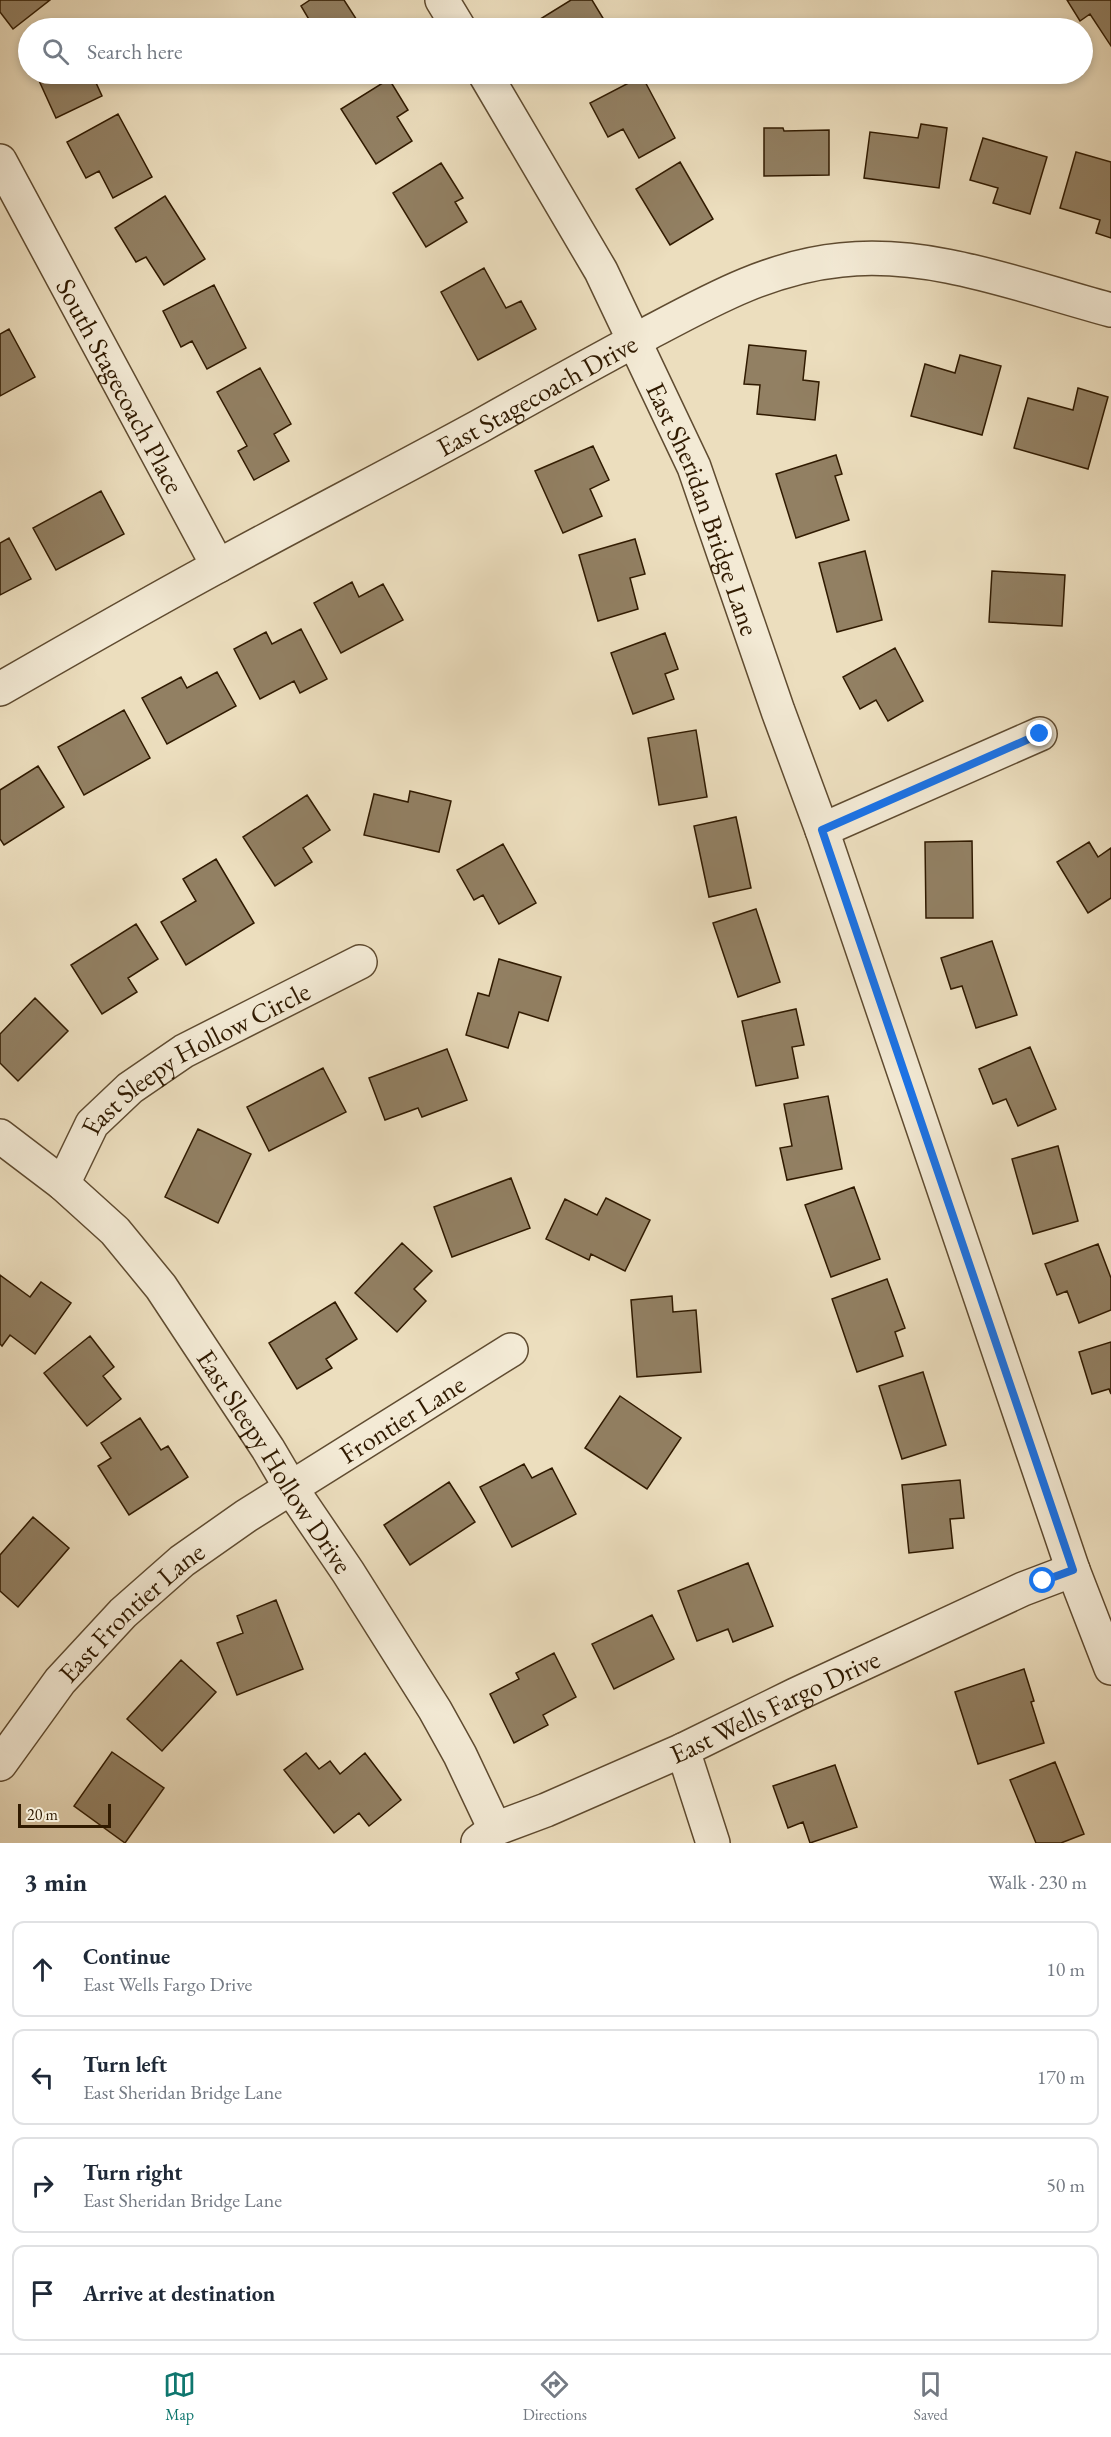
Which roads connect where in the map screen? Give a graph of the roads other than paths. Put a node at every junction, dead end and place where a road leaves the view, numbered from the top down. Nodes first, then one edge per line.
1 (442, 0) edge
2 (453, 18) edge
3 (491, 84) edge
4 (0, 161) edge
5 (12, 210) edge
6 (1111, 310) edge
7 (635, 340) junction
8 (218, 566) junction
9 (0, 688) edge
10 (1040, 734) dead end
11 (822, 830) junction
12 (360, 962) dead end
13 (0, 1136) edge
14 (63, 1184) junction
15 (510, 1350) dead end
16 (291, 1488) junction
17 (1073, 1570) junction
18 (1111, 1668) edge
19 (683, 1750) junction
20 (0, 1764) edge
21 (486, 1836) edge
22 (713, 1843) edge

1 - 2 street
3 - 7 street, East Sheridan Bridge Lane
4 - 5 street, South Stagecoach Place
5 - 8 street, South Stagecoach Place
6 - 7 street, East Stagecoach Drive
7 - 8 street, East Stagecoach Drive
7 - 11 street, East Sheridan Bridge Lane
8 - 9 street, East Stagecoach Drive
10 - 11 street
11 - 17 street, East Sheridan Bridge Lane
12 - 14 street, East Sleepy Hollow Circle
13 - 14 street, East Sleepy Hollow Drive
14 - 16 street, East Sleepy Hollow Drive
15 - 16 street, Frontier Lane
16 - 20 street, East Frontier Lane
16 - 21 street, East Sleepy Hollow Drive
17 - 18 street, East Sheridan Bridge Lane
17 - 19 street, East Wells Fargo Drive
19 - 21 street, East Wells Fargo Drive
19 - 22 street

